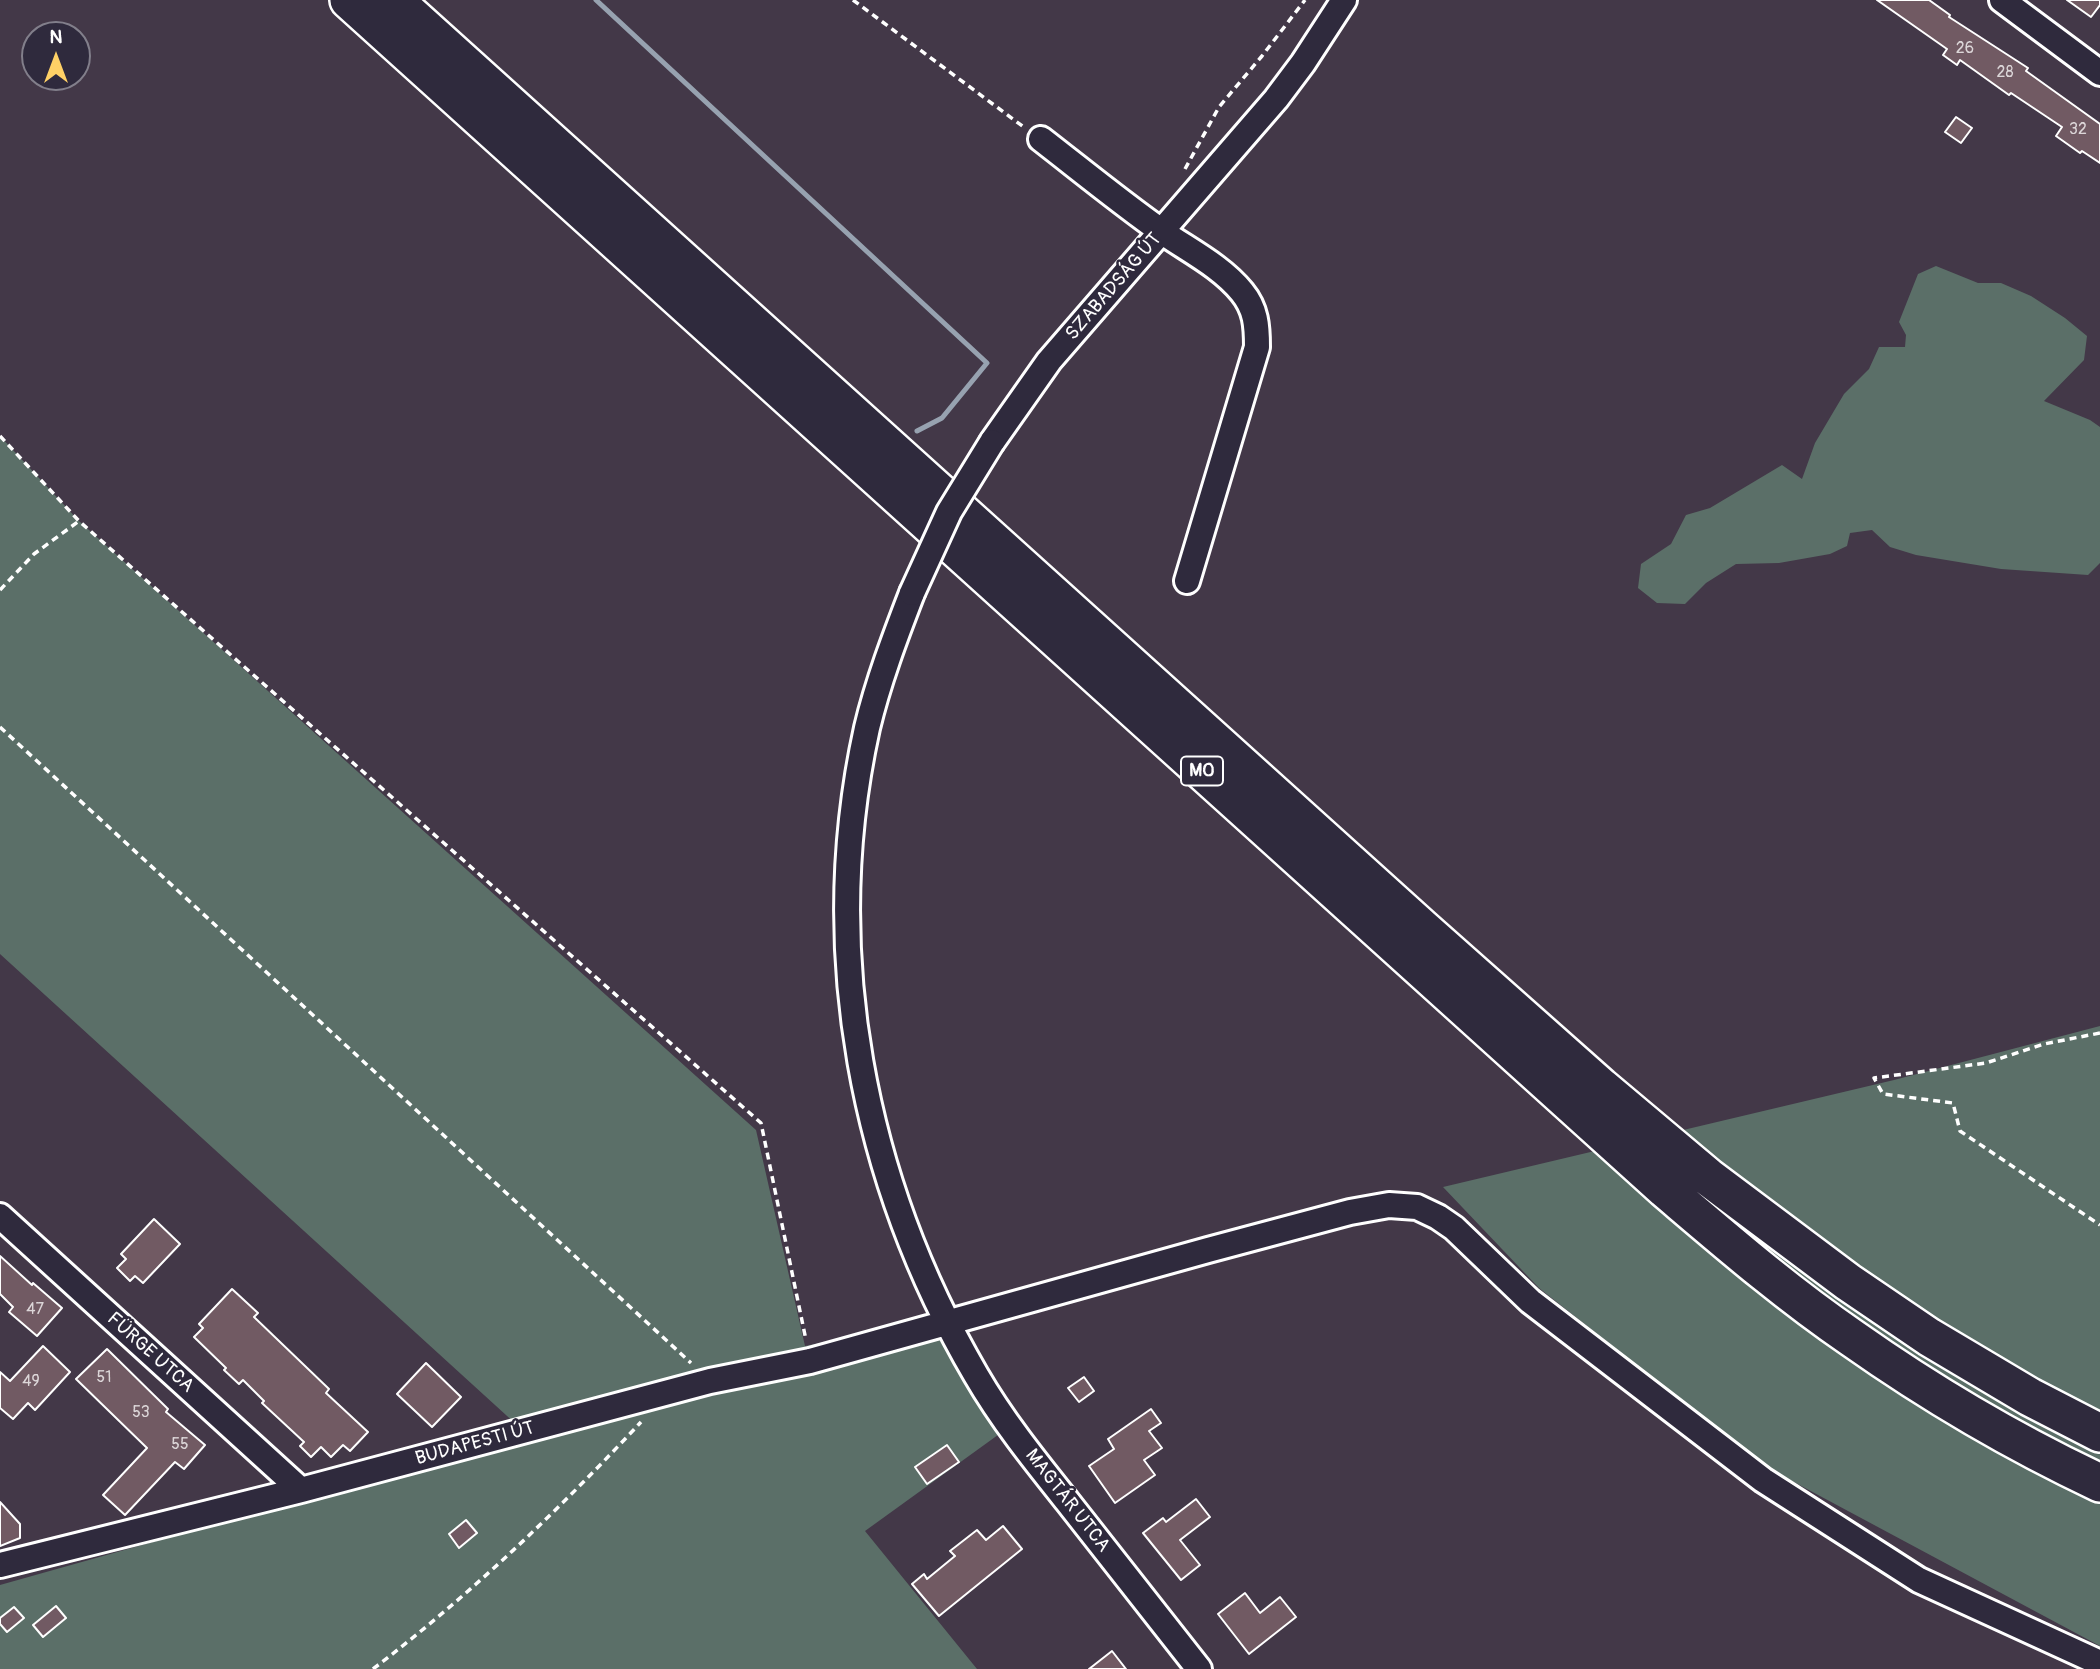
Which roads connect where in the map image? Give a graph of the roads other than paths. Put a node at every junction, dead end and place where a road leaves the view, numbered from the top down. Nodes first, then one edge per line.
1 (349, 0) edge
2 (394, 0) edge
3 (1344, 0) edge
4 (2002, 0) edge
5 (2100, 73) edge
6 (1041, 139) road end
7 (1162, 232) junction
8 (1187, 581) dead end
9 (912, 593) joint
10 (0, 1216) edge
11 (949, 1323) junction
12 (2100, 1433) edge
13 (2100, 1483) edge
14 (301, 1490) junction
15 (0, 1565) edge
16 (2049, 1640) junction
17 (2100, 1663) edge
18 (1199, 1669) edge
19 (2070, 1669) edge

1 - 13 highway, M0
2 - 12 highway, M0
3 - 7 street, SZABADSÁG ÚT
4 - 5 street
6 - 7 street
7 - 8 street
7 - 9 street, SZABADSÁG ÚT, bridge
9 - 11 street, MAGTÁR UTCA
10 - 14 street, FÜRGE UTCA
11 - 14 street, BUDAPESTI ÚT
11 - 16 street, BUDAPESTI ÚT
11 - 18 street, MAGTÁR UTCA
14 - 15 street, BUDAPESTI ÚT
16 - 17 street, BUDAPESTI ÚT
16 - 19 street

